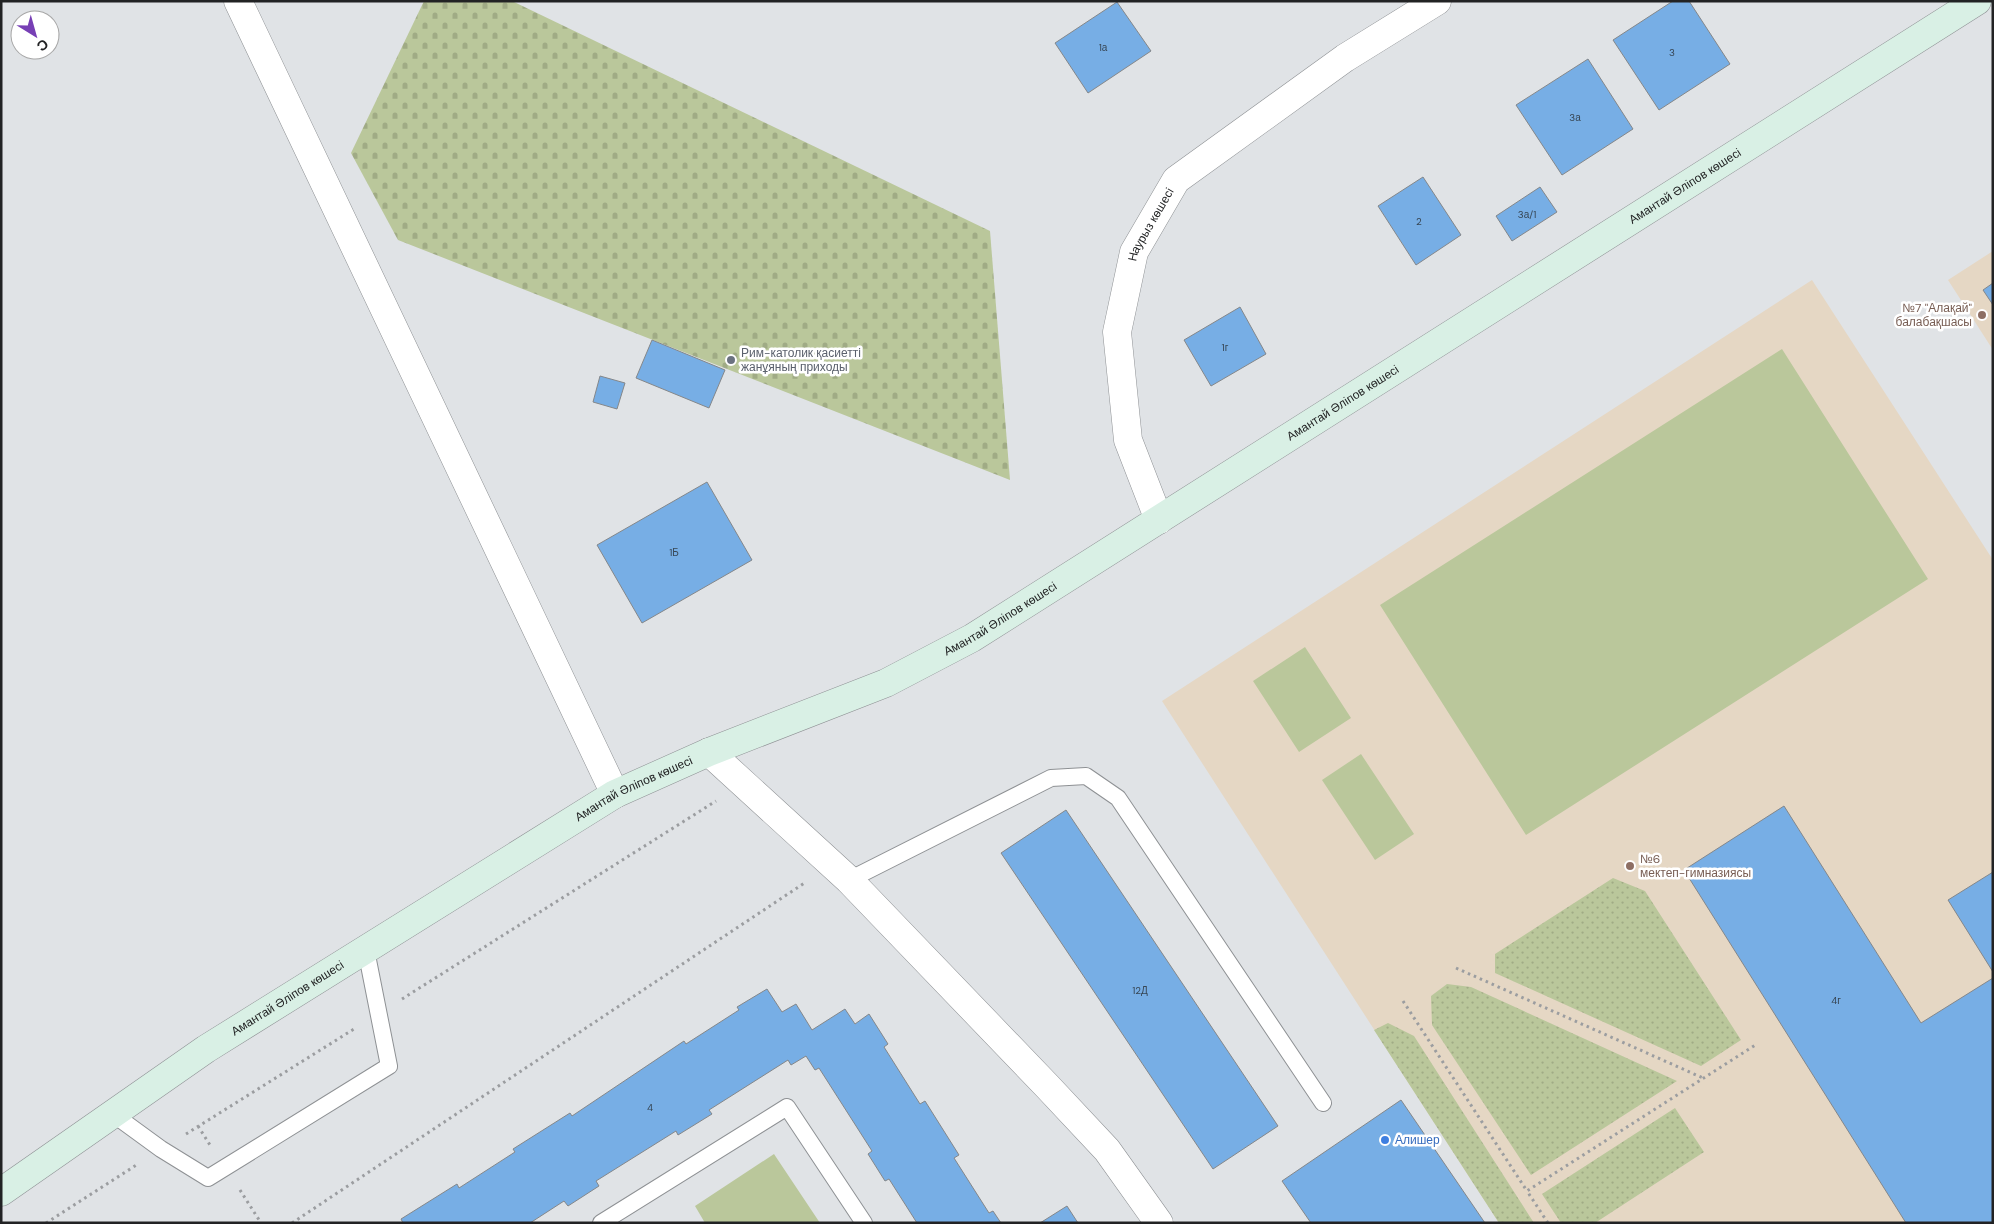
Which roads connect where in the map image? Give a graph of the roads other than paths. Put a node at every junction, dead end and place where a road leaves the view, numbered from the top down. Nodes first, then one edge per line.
1 (238, 1) edge
2 (1437, 1) edge
3 (1977, 1) edge
4 (1159, 520) junction
5 (709, 752) junction
6 (615, 794) junction
7 (840, 873) junction
8 (366, 950) junction
9 (1323, 1103) dead end
10 (113, 1114) junction
11 (1, 1192) edge
12 (601, 1223) edge
13 (864, 1223) edge
14 (1159, 1223) edge

1 - 6 street
2 - 4 street, Наурыз көшесі
3 - 4 main road, Амантай Әліпов көшесі
4 - 5 main road, Амантай Әліпов көшесі
5 - 6 main road, Амантай Әліпов көшесі
5 - 7 street
6 - 8 main road, Амантай Әліпов көшесі
7 - 9 lane
7 - 14 street
8 - 10 main road, Амантай Әліпов көшесі
8 - 10 lane
10 - 11 main road, Амантай Әліпов көшесі
12 - 13 lane

